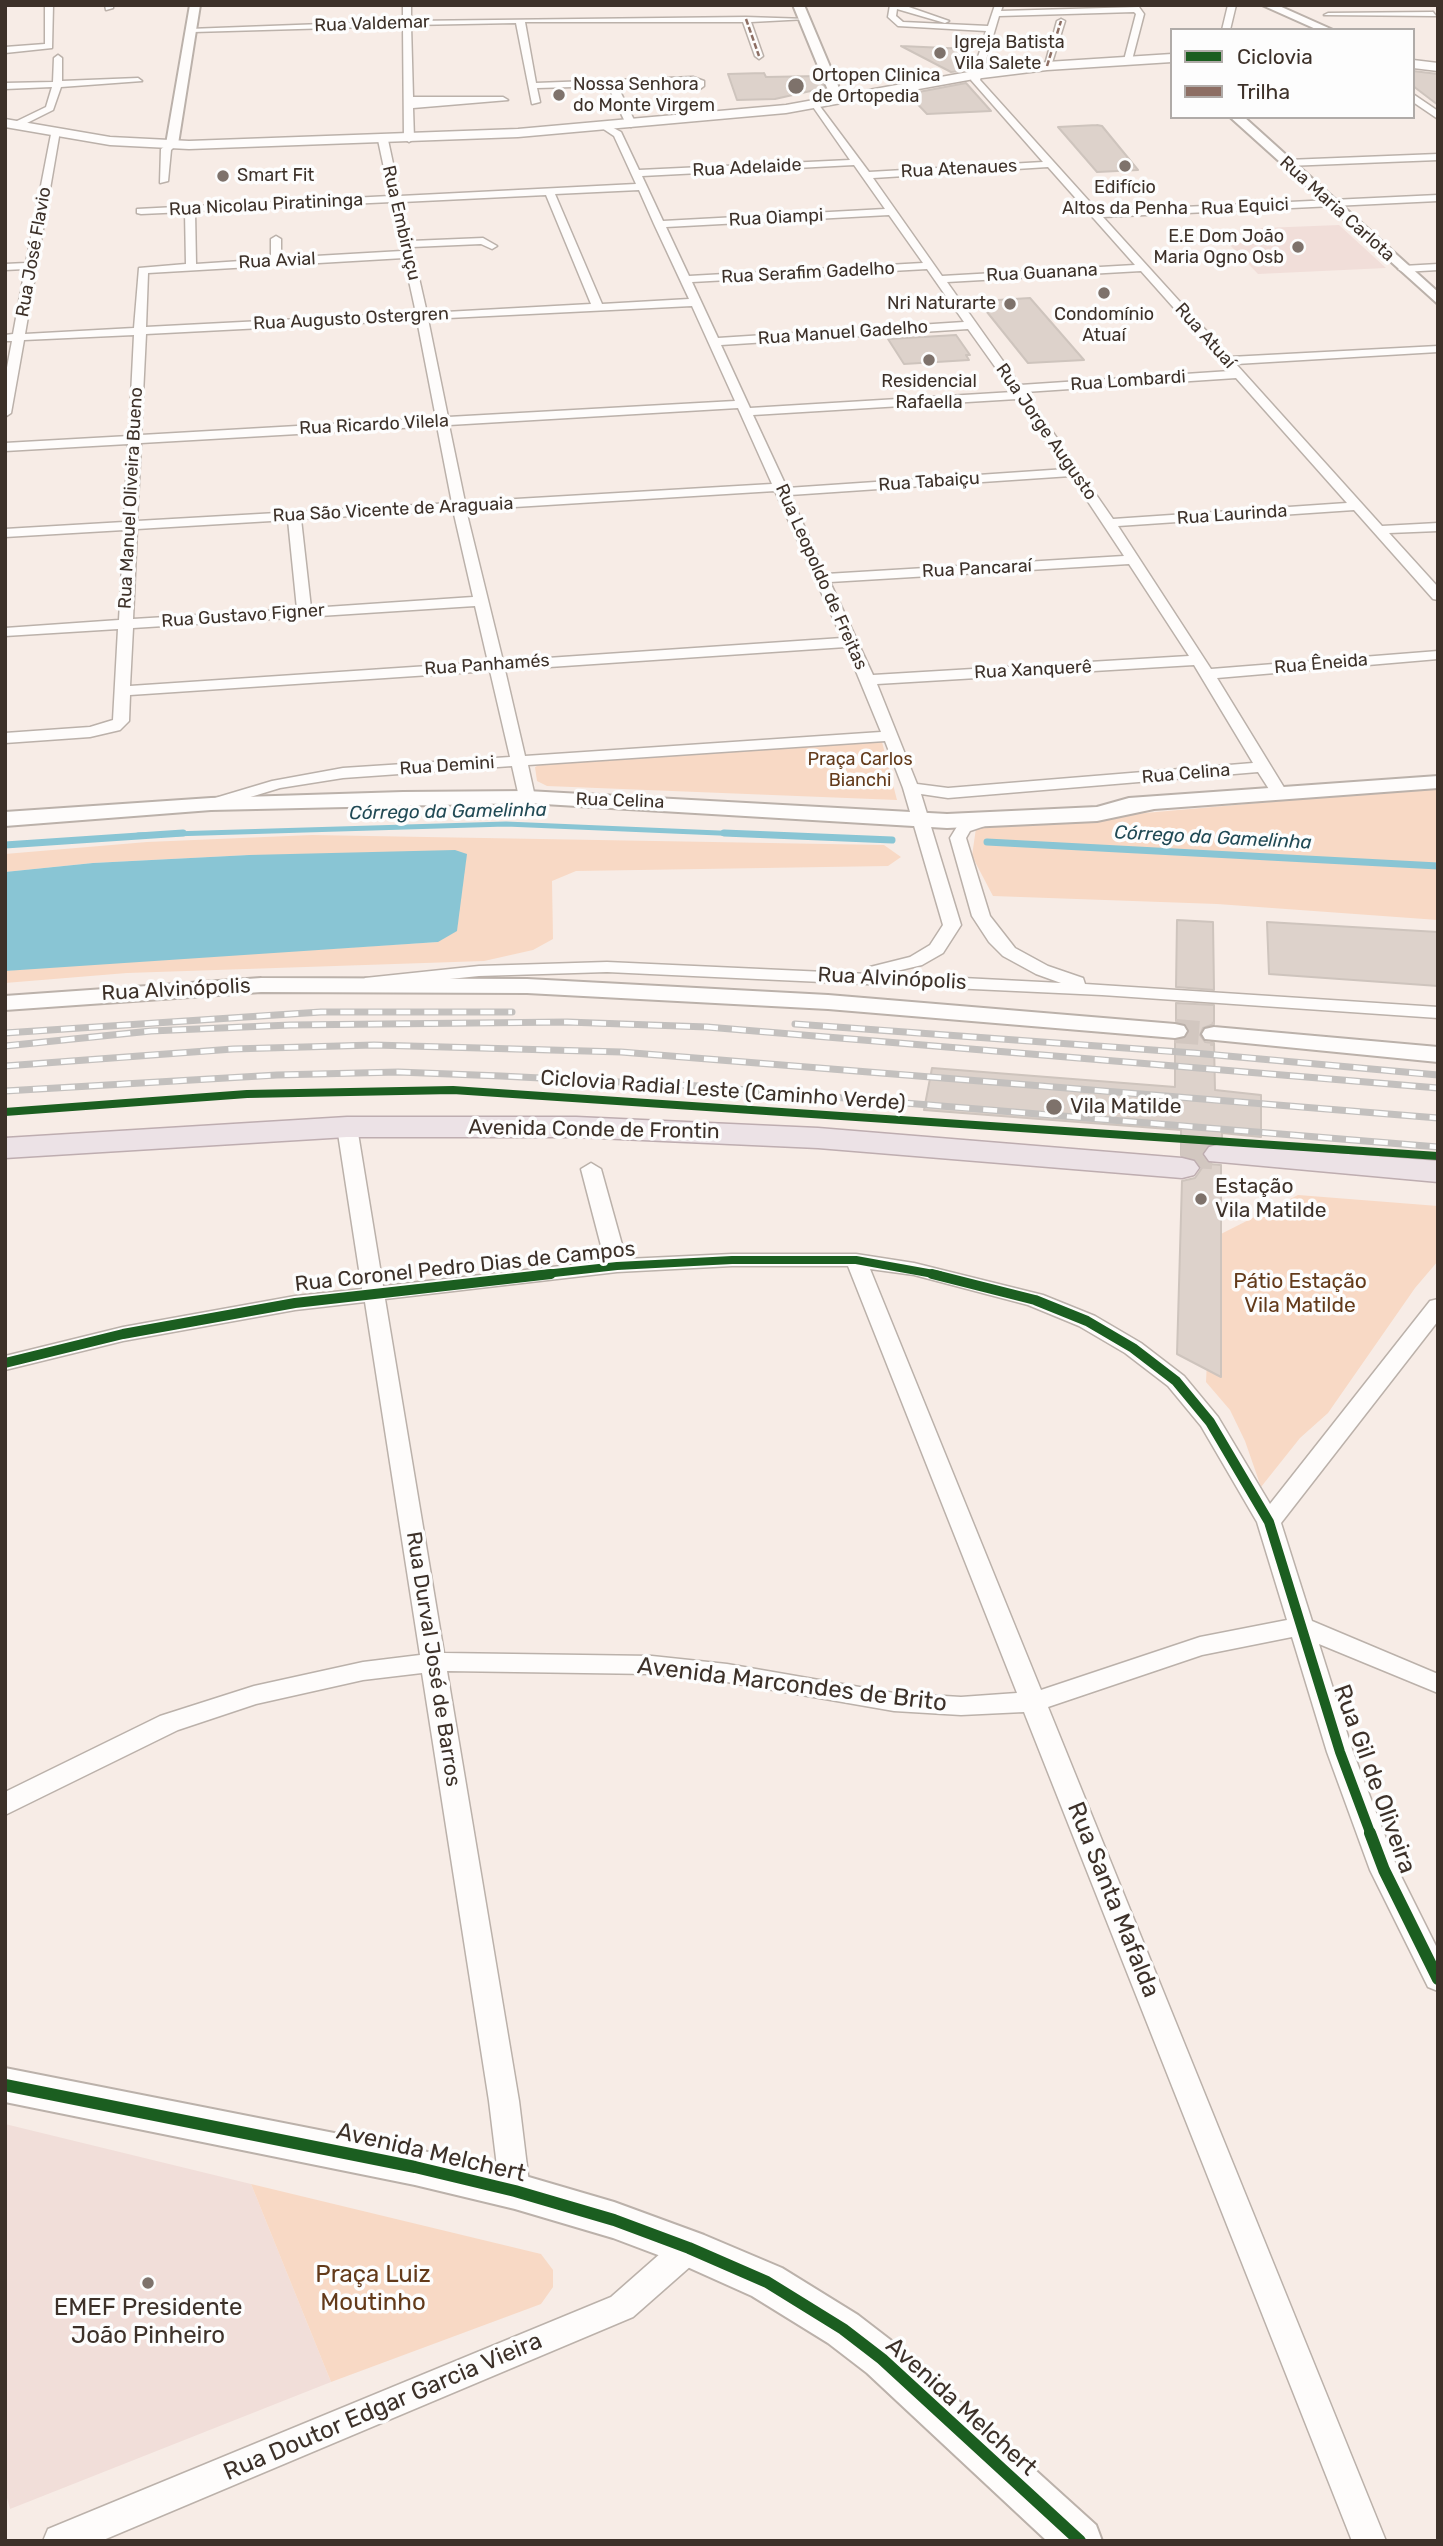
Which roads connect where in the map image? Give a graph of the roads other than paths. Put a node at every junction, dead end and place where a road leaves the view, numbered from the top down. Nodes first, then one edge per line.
1 (50, 5) edge
2 (195, 5) edge
3 (407, 5) edge
4 (798, 5) edge
5 (894, 5) edge
6 (1232, 5) edge
7 (1267, 5) edge
8 (1319, 5) edge
9 (1425, 5) edge
10 (998, 10) edge
11 (1328, 15) junction
12 (1435, 17) edge
13 (746, 19) junction
14 (803, 19) junction
15 (520, 20) junction
16 (1061, 21) dead end
17 (407, 23) junction
18 (1226, 28) edge
19 (1323, 28) edge
20 (1338, 28) edge
21 (193, 29) junction
22 (963, 29) junction
23 (989, 30) junction
24 (5, 50) edge
25 (760, 56) dead end
26 (58, 58) dead end
27 (1170, 59) edge
28 (1128, 60) junction
29 (1415, 64) edge
30 (1047, 66) junction
31 (1438, 67) edge
32 (974, 75) junction
33 (138, 81) dead end
34 (611, 83) junction
35 (57, 84) junction
36 (5, 86) edge
37 (531, 86) junction
38 (700, 86) dead end
39 (1415, 99) edge
40 (838, 100) junction
41 (535, 102) dead end
42 (408, 103) junction
43 (816, 104) junction
44 (1438, 116) edge
45 (691, 119) junction
46 (1238, 119) edge
47 (12, 123) edge
48 (631, 124) junction
49 (608, 128) junction
50 (55, 131) junction
51 (409, 139) junction
52 (383, 140) junction
53 (172, 144) junction
54 (1438, 156) edge
55 (859, 162) junction
56 (1287, 163) junction
57 (1051, 164) junction
58 (636, 173) junction
59 (867, 174) junction
60 (163, 181) dead end
61 (642, 187) junction
62 (549, 191) junction
63 (395, 198) junction
64 (1438, 198) edge
65 (1333, 203) junction
66 (190, 208) junction
67 (141, 211) dead end
68 (892, 212) junction
69 (1095, 214) junction
70 (659, 223) junction
71 (276, 239) dead end
72 (492, 246) dead end
73 (407, 249) junction
74 (276, 261) junction
75 (191, 265) junction
76 (32, 266) junction
77 (931, 266) junction
78 (5, 267) edge
79 (1438, 267) edge
80 (1144, 268) junction
81 (145, 269) joint
82 (1403, 269) junction
83 (939, 278) junction
84 (685, 279) junction
85 (1438, 300) edge
86 (696, 302) junction
87 (598, 307) junction
88 (422, 315) junction
89 (971, 325) junction
90 (139, 330) junction
91 (20, 337) junction
92 (5, 338) edge
93 (714, 342) junction
94 (1438, 349) edge
95 (1227, 361) junction
96 (1239, 374) junction
97 (7, 389) edge
98 (1018, 392) junction
99 (744, 408) junction
100 (5, 413) edge
101 (441, 421) junction
102 (135, 439) junction
103 (5, 447) edge
104 (1075, 472) junction
105 (781, 490) junction
106 (459, 506) junction
107 (1355, 506) junction
108 (294, 516) junction
109 (1108, 523) junction
110 (130, 525) junction
111 (1438, 527) edge
112 (1378, 530) junction
113 (5, 533) edge
114 (1133, 560) junction
115 (822, 578) junction
116 (1438, 596) edge
117 (481, 601) junction
118 (304, 612) junction
119 (125, 624) junction
120 (5, 632) edge
121 (851, 642) junction
122 (1438, 655) edge
123 (495, 664) junction
124 (1201, 667) junction
125 (868, 680) junction
126 (123, 691) junction
127 (892, 736) junction
128 (5, 738) edge
129 (518, 761) junction
130 (1263, 767) junction
131 (1438, 782) edge
132 (911, 788) junction
133 (1280, 794) junction
134 (527, 797) junction
135 (212, 804) junction
136 (1147, 804) junction
137 (917, 816) junction
138 (5, 819) edge
139 (985, 821) junction
140 (479, 971) junction
141 (839, 977) junction
142 (347, 985) junction
143 (1102, 990) junction
144 (5, 1003) edge
145 (1438, 1013) edge
146 (1054, 1020) junction
147 (1175, 1031) tunnel mouth
148 (1214, 1034) tunnel mouth
149 (1438, 1055) edge
150 (5, 1125) edge
151 (347, 1127) junction
152 (5, 1148) edge
153 (1182, 1159) joint
154 (1221, 1163) joint
155 (591, 1169) dead end
156 (1438, 1172) edge
157 (1438, 1190) edge
158 (856, 1261) junction
159 (617, 1266) junction
160 (373, 1292) junction
161 (1438, 1306) edge
162 (5, 1363) edge
163 (1269, 1522) junction
164 (1301, 1626) junction
165 (433, 1662) junction
166 (1438, 1684) edge
167 (1034, 1702) junction
168 (5, 1805) edge
169 (1438, 1979) edge
170 (5, 2085) edge
171 (515, 2191) junction
172 (689, 2248) junction
173 (60, 2541) edge
174 (1080, 2541) edge
175 (1369, 2541) edge

1 - 24 street
2 - 21 street
3 - 17 street
4 - 14 street
5 - 22 street
5 - 22 street
6 - 18 street
7 - 19 street
8 - 11 street
9 - 12 street
10 - 23 street
10 - 28 street
11 - 12 street
11 - 20 street
13 - 14 street, Rua Valdemar
13 - 15 street, Rua Valdemar
13 - 25 street
14 - 40 street
15 - 17 street, Rua Valdemar
15 - 37 street
16 - 30 street
17 - 21 street, Rua Valdemar
17 - 42 street
21 - 53 street
22 - 23 street
23 - 32 street
26 - 35 street
27 - 28 main road
28 - 30 main road
29 - 31 main road
30 - 32 main road
32 - 40 main road
32 - 57 street, Rua Atuaí
33 - 35 street
34 - 37 street
34 - 38 street
34 - 48 street
35 - 36 street
35 - 47 street
37 - 41 street
39 - 44 street
40 - 43 main road
42 - 42 street
42 - 51 street
43 - 45 main road
43 - 55 street, Rua Jorge Augusto
45 - 48 main road
45 - 49 main road
46 - 56 street, Rua Maria Carlota
47 - 50 main road
48 - 49 main road
49 - 51 main road
49 - 58 street, Rua Leopoldo de Freitas
50 - 53 main road
50 - 76 street, Rua José Flavio
51 - 52 main road
52 - 53 main road
52 - 63 street, Rua Embiruçu
53 - 60 street
54 - 56 street
55 - 58 street, Rua Adelaide
55 - 59 street, Rua Jorge Augusto
56 - 65 street, Rua Maria Carlota
57 - 59 street, Rua Atenaues
57 - 69 street, Rua Atuaí
58 - 61 street, Rua Leopoldo de Freitas
59 - 68 street, Rua Jorge Augusto
61 - 62 street, Rua Nicolau Piratininga
61 - 70 street, Rua Leopoldo de Freitas
62 - 63 street, Rua Nicolau Piratininga
62 - 87 street
63 - 66 street, Rua Nicolau Piratininga
63 - 73 street, Rua Embiruçu
64 - 65 street, Rua Equici
65 - 69 street, Rua Equici
65 - 82 street, Rua Maria Carlota
66 - 67 street, Rua Nicolau Piratininga
66 - 75 street
68 - 70 street, Rua Oiampi
68 - 77 street, Rua Jorge Augusto
69 - 80 street, Rua Atuaí
70 - 84 street, Rua Leopoldo de Freitas
71 - 74 street
72 - 73 street, Rua Avial
73 - 74 street, Rua Avial
73 - 88 street, Rua Embiruçu
74 - 75 street, Rua Avial
75 - 81 street, Rua Avial
76 - 78 street
76 - 91 street, Rua José Flavio
77 - 83 street, Rua Jorge Augusto
77 - 84 street, Rua Serafim Gadelho
79 - 82 street
80 - 83 street, Rua Guanana
80 - 95 street, Rua Atuaí
81 - 90 street, Rua Manuel Oliveira Bueno
82 - 85 street, Rua Maria Carlota
83 - 89 street, Rua Jorge Augusto
84 - 86 street, Rua Leopoldo de Freitas
86 - 87 street, Rua Augusto Ostergren
86 - 93 street, Rua Leopoldo de Freitas
87 - 88 street, Rua Augusto Ostergren
88 - 90 street, Rua Augusto Ostergren
88 - 101 street, Rua Embiruçu
89 - 93 street, Rua Manuel Gadelho
89 - 98 street, Rua Jorge Augusto
90 - 91 street, Rua Augusto Ostergren
90 - 102 street, Rua Manuel Oliveira Bueno
91 - 92 street, Rua Augusto Ostergren
91 - 97 street, Rua José Flavio
93 - 99 street, Rua Leopoldo de Freitas
94 - 95 street
95 - 96 street, Rua Atuaí
96 - 98 street, Rua Lombardi
96 - 107 street, Rua Atuaí
97 - 100 street, Rua José Flavio
98 - 99 street, Rua Lombardi
98 - 104 street, Rua Jorge Augusto
99 - 101 street, Rua Ricardo Vilela
99 - 105 street, Rua Leopoldo de Freitas
101 - 102 street, Rua Ricardo Vilela
101 - 106 street, Rua Embiruçu
102 - 103 street, Rua Ricardo Vilela
102 - 110 street, Rua Manuel Oliveira Bueno
104 - 105 street, Rua Tabaiçu
104 - 109 street, Rua Jorge Augusto
105 - 106 street, Rua São Vicente de Araguaia
105 - 115 street, Rua Leopoldo de Freitas
106 - 108 street, Rua São Vicente de Araguaia
106 - 117 street, Rua Embiruçu
107 - 109 street, Rua Laurinda
107 - 112 street, Rua Atuaí
108 - 110 street, Rua São Vicente de Araguaia
108 - 118 street
109 - 114 street, Rua Jorge Augusto
110 - 113 street, Rua São Vicente de Araguaia
110 - 119 street, Rua Manuel Oliveira Bueno
111 - 112 street
112 - 116 street, Rua Atuaí
114 - 115 street, Rua Pancaraí
114 - 124 street, Rua Jorge Augusto
115 - 121 street, Rua Leopoldo de Freitas
117 - 118 street, Rua Gustavo Figner
117 - 123 street, Rua Embiruçu
118 - 119 street, Rua Gustavo Figner
119 - 120 street, Rua Gustavo Figner
119 - 126 street, Rua Manuel Oliveira Bueno
121 - 123 street, Rua Panhamés
121 - 125 street, Rua Leopoldo de Freitas
122 - 124 street, Rua Êneida
123 - 126 street, Rua Panhamés
123 - 129 street, Rua Embiruçu
124 - 125 street, Rua Xanquerê
124 - 130 street, Rua Jorge Augusto
125 - 127 street, Rua Leopoldo de Freitas
126 - 128 street, Rua Manuel Oliveira Bueno
127 - 129 street, Rua Demini
127 - 132 street, Rua Leopoldo de Freitas
129 - 134 street, Rua Embiruçu
129 - 135 street, Rua Demini
130 - 132 street, Rua Celina
130 - 133 street
131 - 133 street, Rua Celina
132 - 137 street, Rua Leopoldo de Freitas
133 - 136 street, Rua Celina
134 - 135 street, Rua Celina
134 - 137 street, Rua Celina
135 - 138 street, Rua Demini
136 - 137 street, Rua Celina
136 - 139 street, Rua Celina
137 - 139 street, Rua Celina
137 - 141 street, Rua Leopoldo de Freitas
139 - 143 street
140 - 141 street, Rua Alvinópolis
140 - 142 street, Rua Alvinópolis
140 - 146 street
141 - 143 street, Rua Alvinópolis
142 - 144 street, Rua Alvinópolis
142 - 146 street, Rua Alvinópolis
143 - 145 street, Rua Alvinópolis
146 - 147 street, Rua Alvinópolis
148 - 149 street
150 - 153 highway, Avenida Conde de Frontin
151 - 152 highway, Avenida Conde de Frontin
151 - 153 highway, Avenida Conde de Frontin
151 - 160 street, Rua Durval José de Barros
154 - 156 highway
154 - 157 highway
155 - 159 street
158 - 159 street, Rua Coronel Pedro Dias de Campos
158 - 163 street, Rua Coronel Pedro Dias de Campos
158 - 167 street, Rua Santa Mafalda
159 - 160 street, Rua Coronel Pedro Dias de Campos
160 - 162 street, Rua Coronel Pedro Dias de Campos
160 - 165 street, Rua Durval José de Barros
161 - 163 street
163 - 164 street, Rua Coronel Pedro Dias de Campos
164 - 166 street
164 - 167 street, Avenida Marcondes de Brito
164 - 169 street, Rua Gil de Oliveira
165 - 167 street, Avenida Marcondes de Brito
165 - 168 street, Avenida Marcondes de Brito
165 - 171 street, Rua Durval José de Barros
167 - 175 street, Rua Santa Mafalda
170 - 171 street, Avenida Melchert
171 - 172 street, Avenida Melchert
172 - 173 street, Rua Doutor Edgar Garcia Vieira
172 - 174 street, Avenida Melchert

